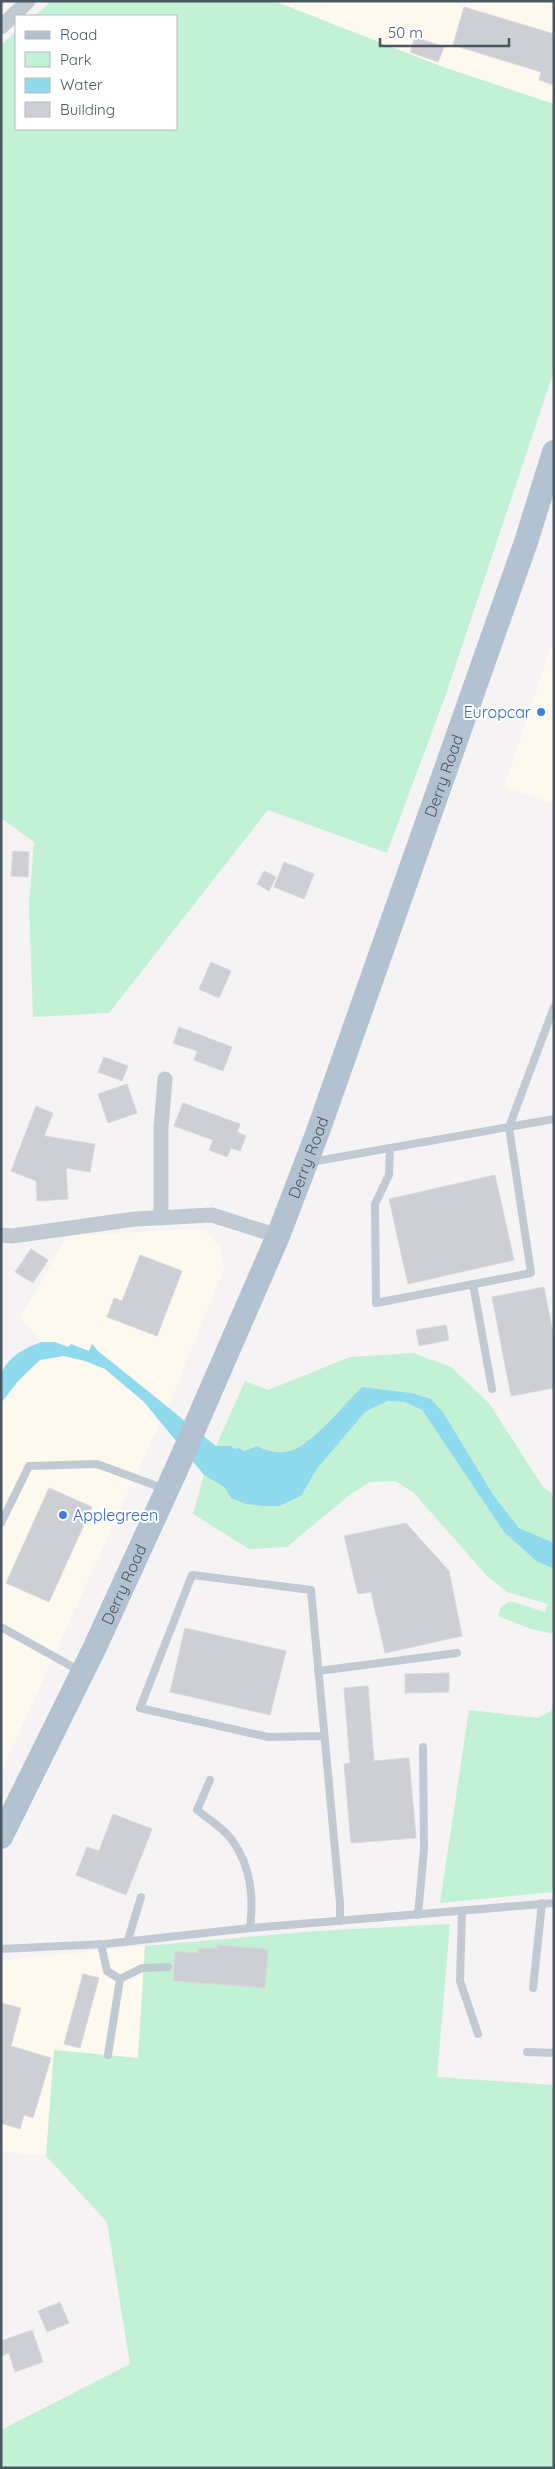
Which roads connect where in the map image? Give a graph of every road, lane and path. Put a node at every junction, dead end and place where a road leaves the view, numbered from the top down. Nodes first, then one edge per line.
1 (28, 1) edge
2 (1, 27) edge
3 (554, 452) edge
4 (554, 1007) edge
5 (165, 1079) dead end
6 (554, 1119) edge
7 (509, 1127) junction
8 (390, 1148) junction
9 (305, 1163) junction
10 (161, 1217) junction
11 (1, 1235) edge
12 (278, 1236) junction
13 (473, 1284) junction
14 (492, 1389) dead end
15 (167, 1490) junction
16 (1, 1523) edge
17 (1, 1628) edge
18 (458, 1653) dead end
19 (318, 1671) junction
20 (82, 1673) junction
21 (324, 1736) junction
22 (423, 1747) dead end
23 (210, 1780) dead end
24 (3, 1827) edge
25 (141, 1897) dead end
26 (542, 1903) junction
27 (554, 1903) edge
28 (462, 1912) junction
29 (418, 1915) junction
30 (340, 1921) junction
31 (250, 1928) junction
32 (128, 1940) junction
33 (101, 1944) junction
34 (1, 1949) edge
35 (168, 1967) dead end
36 (120, 1979) junction
37 (533, 1988) dead end
38 (478, 2034) dead end
39 (527, 2052) dead end
40 (554, 2054) edge
41 (108, 2055) dead end

1 - 2 street
3 - 9 main road, Derry Road
4 - 7 lane
5 - 10 street
6 - 7 lane
7 - 8 lane
7 - 13 lane
8 - 9 lane
8 - 13 lane
9 - 12 main road, Derry Road
10 - 11 street
10 - 12 street
12 - 15 main road, Derry Road
13 - 14 lane
15 - 16 lane
15 - 20 main road, Derry Road
17 - 20 lane
18 - 19 lane
19 - 21 lane
19 - 21 lane
20 - 24 main road, Derry Road
21 - 30 lane
22 - 29 lane
23 - 31 lane
25 - 32 lane
26 - 27 lane
26 - 28 lane
26 - 37 lane
28 - 29 lane
28 - 38 lane
29 - 30 lane
30 - 31 lane
31 - 32 lane
32 - 33 lane
33 - 34 lane
33 - 36 lane
35 - 36 lane
36 - 41 lane
39 - 40 lane

